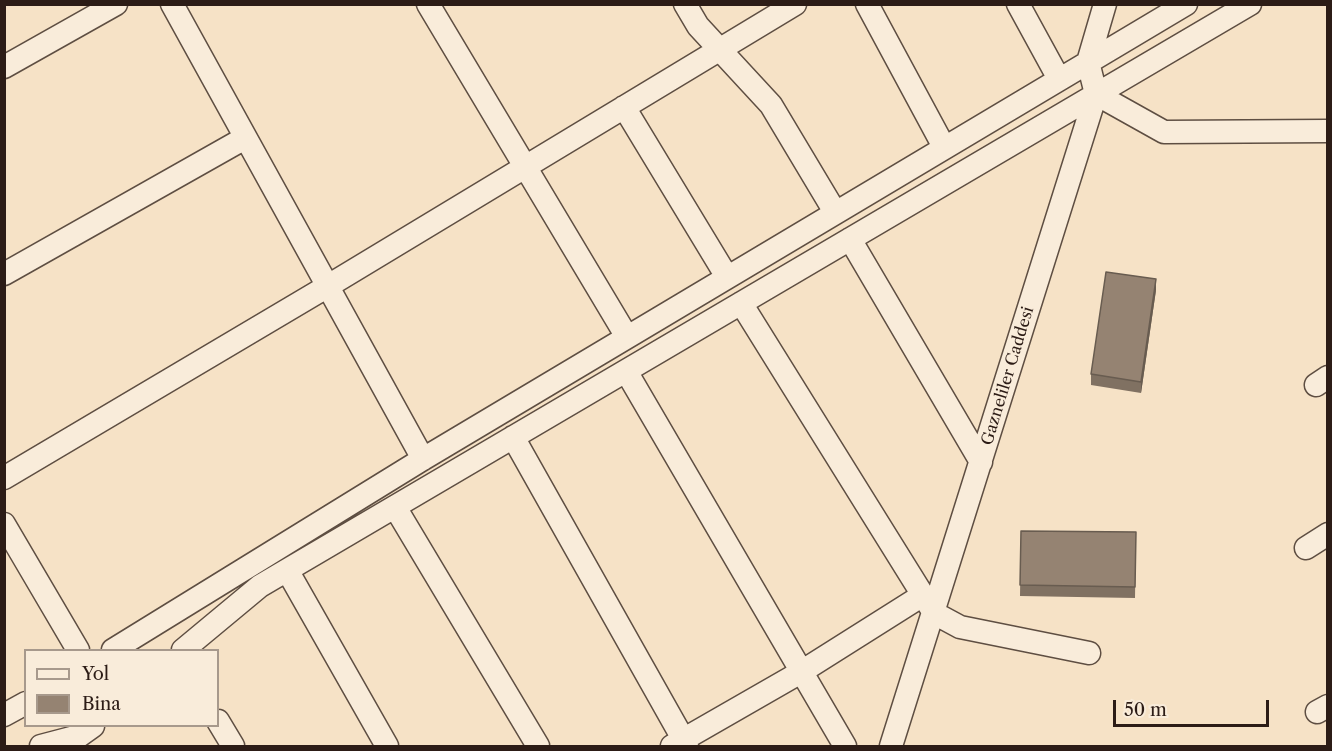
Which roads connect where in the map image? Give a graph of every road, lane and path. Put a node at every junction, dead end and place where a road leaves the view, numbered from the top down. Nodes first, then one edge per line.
1 (116, 4) edge
2 (172, 4) edge
3 (428, 4) edge
4 (685, 4) edge
5 (795, 4) edge
6 (867, 4) edge
7 (1018, 4) edge
8 (1105, 4) edge
9 (1186, 4) edge
10 (1250, 4) edge
11 (721, 49) junction
12 (1088, 62) junction
13 (4, 67) edge
14 (1059, 79) junction
15 (1096, 94) junction
16 (624, 107) junction
17 (1328, 131) edge
18 (245, 138) junction
19 (944, 147) junction
20 (525, 167) junction
21 (836, 212) junction
22 (850, 239) junction
23 (4, 274) edge
24 (728, 277) junction
25 (328, 286) junction
26 (741, 303) junction
27 (627, 337) junction
28 (626, 371) junction
29 (513, 437) junction
30 (423, 459) junction
31 (981, 462) junction
32 (4, 478) edge
33 (395, 507) junction
34 (4, 524) edge
35 (1328, 534) edge
36 (1306, 548) dead end
37 (286, 570) junction
38 (929, 604) junction
39 (77, 649) edge
40 (116, 649) edge
41 (185, 649) edge
42 (1089, 653) dead end
43 (801, 672) junction
44 (24, 704) edge
45 (4, 715) edge
46 (219, 723) edge
47 (46, 727) edge
48 (92, 727) edge
49 (79, 742) edge
50 (681, 744) edge
51 (41, 747) edge
52 (233, 747) edge
53 (387, 747) edge
54 (538, 747) edge
55 (845, 747) edge
56 (891, 747) edge

1 - 13 street
2 - 18 street
3 - 20 street
4 - 11 street
5 - 11 street
6 - 19 street
7 - 14 street
8 - 12 street
9 - 12 street
10 - 15 street
11 - 16 street
11 - 21 street
12 - 14 street
12 - 15 street
14 - 19 street
15 - 17 street
15 - 22 street
15 - 31 street, Gazneliler Caddesi
16 - 20 street
16 - 24 street
18 - 23 street
18 - 25 street
19 - 21 street
20 - 25 street
20 - 27 street
21 - 24 street
22 - 26 street
22 - 31 street
24 - 27 street
25 - 30 street
25 - 32 street
26 - 28 street
26 - 38 street
27 - 30 street
28 - 29 street
28 - 43 street
29 - 33 street
29 - 50 street
30 - 40 street
31 - 38 street, Gazneliler Caddesi
33 - 37 street
33 - 54 street
34 - 39 street
35 - 36 street
37 - 41 street
37 - 53 street
38 - 42 street
38 - 43 street
38 - 56 street, Gazneliler Caddesi
43 - 50 street
43 - 55 street
44 - 45 street
46 - 52 street
47 - 49 street
48 - 49 street
49 - 51 street

